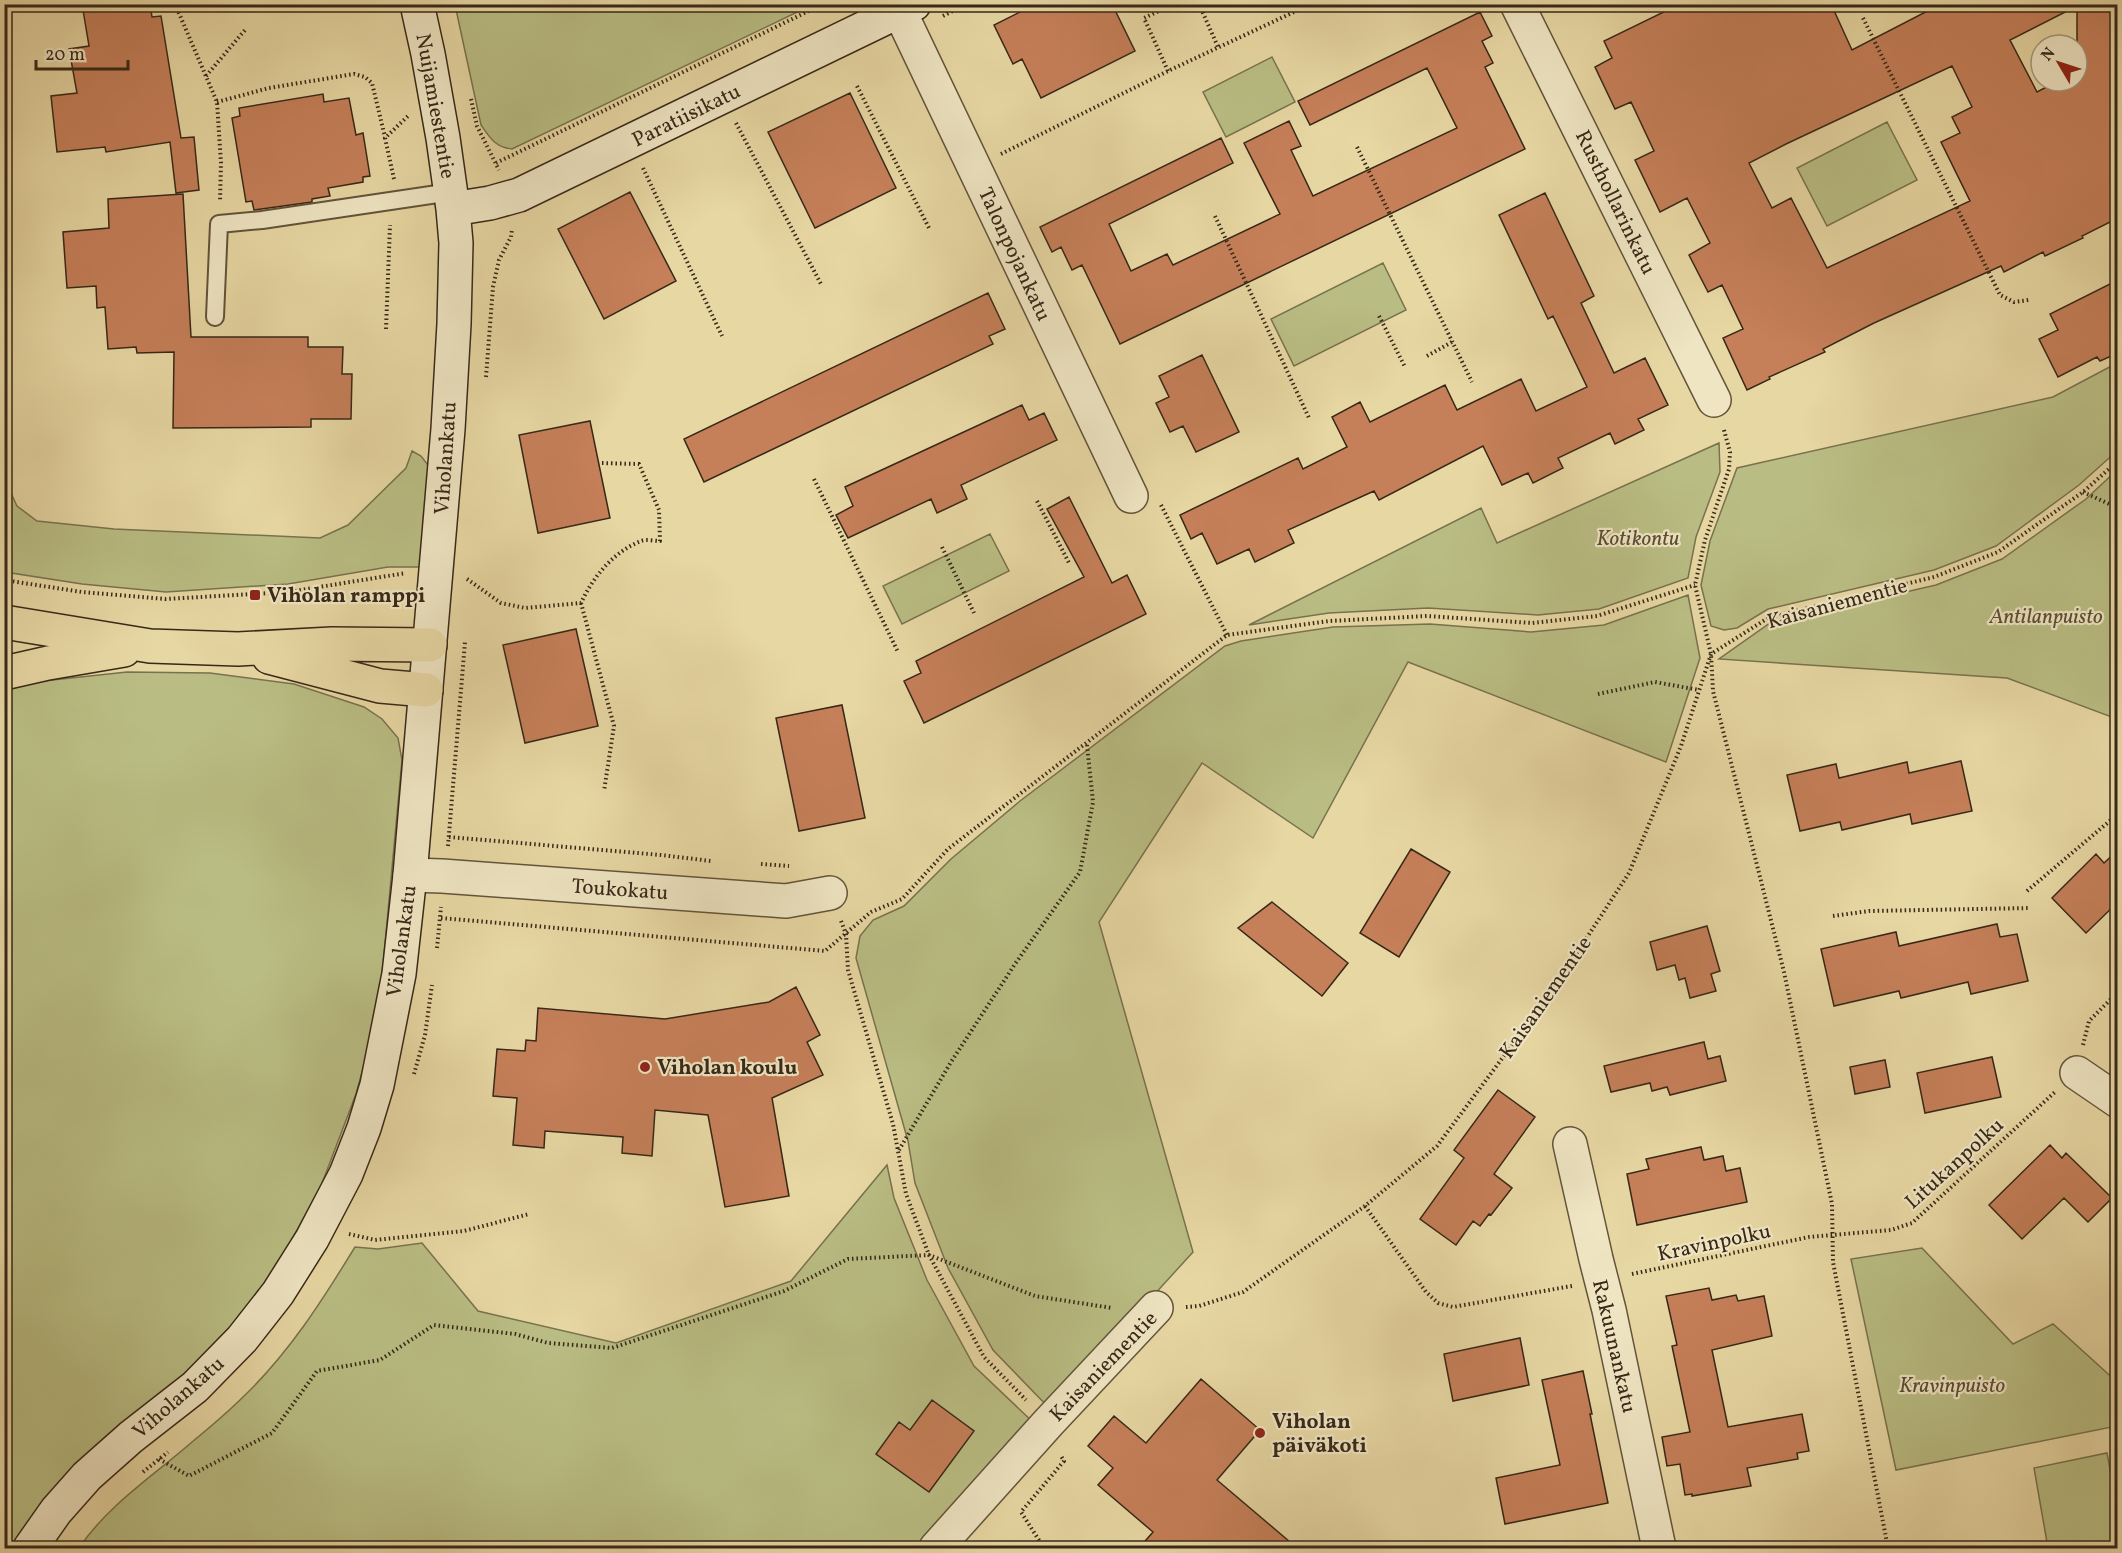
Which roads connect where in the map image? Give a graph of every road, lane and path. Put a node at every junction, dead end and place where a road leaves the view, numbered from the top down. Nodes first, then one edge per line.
1 (175, 4) edge
2 (417, 4) edge
3 (823, 4) edge
4 (1174, 4) edge
5 (1199, 4) edge
6 (1311, 4) edge
7 (1517, 4) edge
8 (907, 8) edge
9 (1863, 18) dead end
10 (245, 30) dead end
11 (1218, 47) junction
12 (1168, 71) junction
13 (206, 76) junction
14 (857, 86) dead end
15 (470, 92) dead end
16 (217, 102) junction
17 (733, 117) dead end
18 (385, 138) dead end
19 (1357, 147) dead end
20 (640, 162) dead end
21 (975, 167) junction
22 (452, 200) junction
23 (1215, 216) dead end
24 (219, 224) junction
25 (929, 228) dead end
26 (821, 284) dead end
27 (2029, 300) dead end
28 (1379, 316) dead end
29 (215, 317) dead end
30 (722, 336) dead end
31 (1452, 342) junction
32 (1427, 356) dead end
33 (1405, 367) dead end
34 (1472, 382) dead end
35 (1714, 400) joint
36 (1309, 418) dead end
37 (2118, 461) edge
38 (599, 463) dead end
39 (814, 479) dead end
40 (2083, 492) junction
41 (1144, 497) joint
42 (1036, 501) dead end
43 (2118, 508) edge
44 (942, 548) dead end
45 (1069, 563) dead end
46 (436, 576) junction
47 (4, 580) edge
48 (1695, 585) junction
49 (581, 603) junction
50 (974, 613) dead end
51 (4, 622) edge
52 (1227, 635) junction
53 (430, 645) junction
54 (150, 646) junction
55 (238, 650) junction
56 (898, 652) dead end
57 (1711, 654) junction
58 (4, 673) edge
59 (426, 690) junction
60 (1699, 690) junction
61 (1598, 694) dead end
62 (1087, 744) junction
63 (604, 791) dead end
64 (2118, 814) edge
65 (449, 837) dead end
66 (719, 862) dead end
67 (752, 864) dead end
68 (410, 875) junction
69 (2026, 891) dead end
70 (830, 893) joint
71 (2030, 908) dead end
72 (1833, 916) dead end
73 (441, 918) dead end
74 (846, 934) junction
75 (2118, 992) edge
76 (2077, 1073) junction
77 (2118, 1101) edge
78 (1570, 1144) dead end
79 (898, 1150) junction
80 (1365, 1206) junction
81 (529, 1214) dead end
82 (320, 1225) junction
83 (1832, 1236) junction
84 (929, 1255) junction
85 (1601, 1281) junction
86 (1156, 1308) junction
87 (1049, 1422) junction
88 (159, 1459) dead end
89 (1064, 1461) dead end
90 (30, 1548) edge
91 (936, 1548) edge
92 (1044, 1548) edge
93 (1659, 1548) edge
94 (1888, 1548) edge

1 - 13 path
2 - 22 street, Nuijamiestentie
3 - 15 path
4 - 12 path
5 - 11 path
6 - 11 path
7 - 35 street, Rusthollarinkatu
8 - 21 street, Talonpojankatu
8 - 22 street, Paratiisikatu
9 - 27 path
10 - 13 path
11 - 12 path
12 - 21 path
13 - 16 path
14 - 25 path
16 - 18 path
16 - 24 path
17 - 26 path
19 - 31 path
20 - 30 path
21 - 41 street, Talonpojankatu
22 - 24 lane
22 - 46 street, Viholankatu
23 - 36 path
24 - 29 lane
28 - 33 path
31 - 32 path
31 - 34 path
35 - 48 path
37 - 40 path, Kaisaniementie
38 - 49 path
39 - 56 path
40 - 43 path
40 - 57 path, Kaisaniementie
41 - 52 path
42 - 45 path
44 - 50 path
46 - 47 path
46 - 49 path
46 - 53 street, Viholankatu
48 - 52 path
48 - 57 path
49 - 63 path
51 - 54 highway
52 - 62 path
53 - 55 highway
53 - 59 street, Viholankatu
54 - 55 highway
54 - 58 highway
55 - 59 highway
57 - 60 path, Kaisaniementie
57 - 83 path
59 - 68 street, Viholankatu
60 - 61 path
60 - 80 path, Kaisaniementie
62 - 74 path
62 - 79 path
64 - 69 path
65 - 66 path
67 - 70 path
68 - 70 street, Toukokatu
68 - 82 street, Viholankatu
71 - 72 path
73 - 74 path
74 - 79 path
75 - 76 path
76 - 77 street
76 - 83 path, Litukanpolku
78 - 85 street, Rakuunankatu
79 - 84 path
80 - 85 path, Kravinpolku
80 - 86 path, Kaisaniementie
81 - 82 path
82 - 90 street, Viholankatu
83 - 85 path, Kravinpolku
83 - 94 path
84 - 86 path
84 - 87 path
84 - 88 path
85 - 93 street, Rakuunankatu
86 - 87 street, Kaisaniementie
87 - 91 street, Kaisaniementie
89 - 92 path

